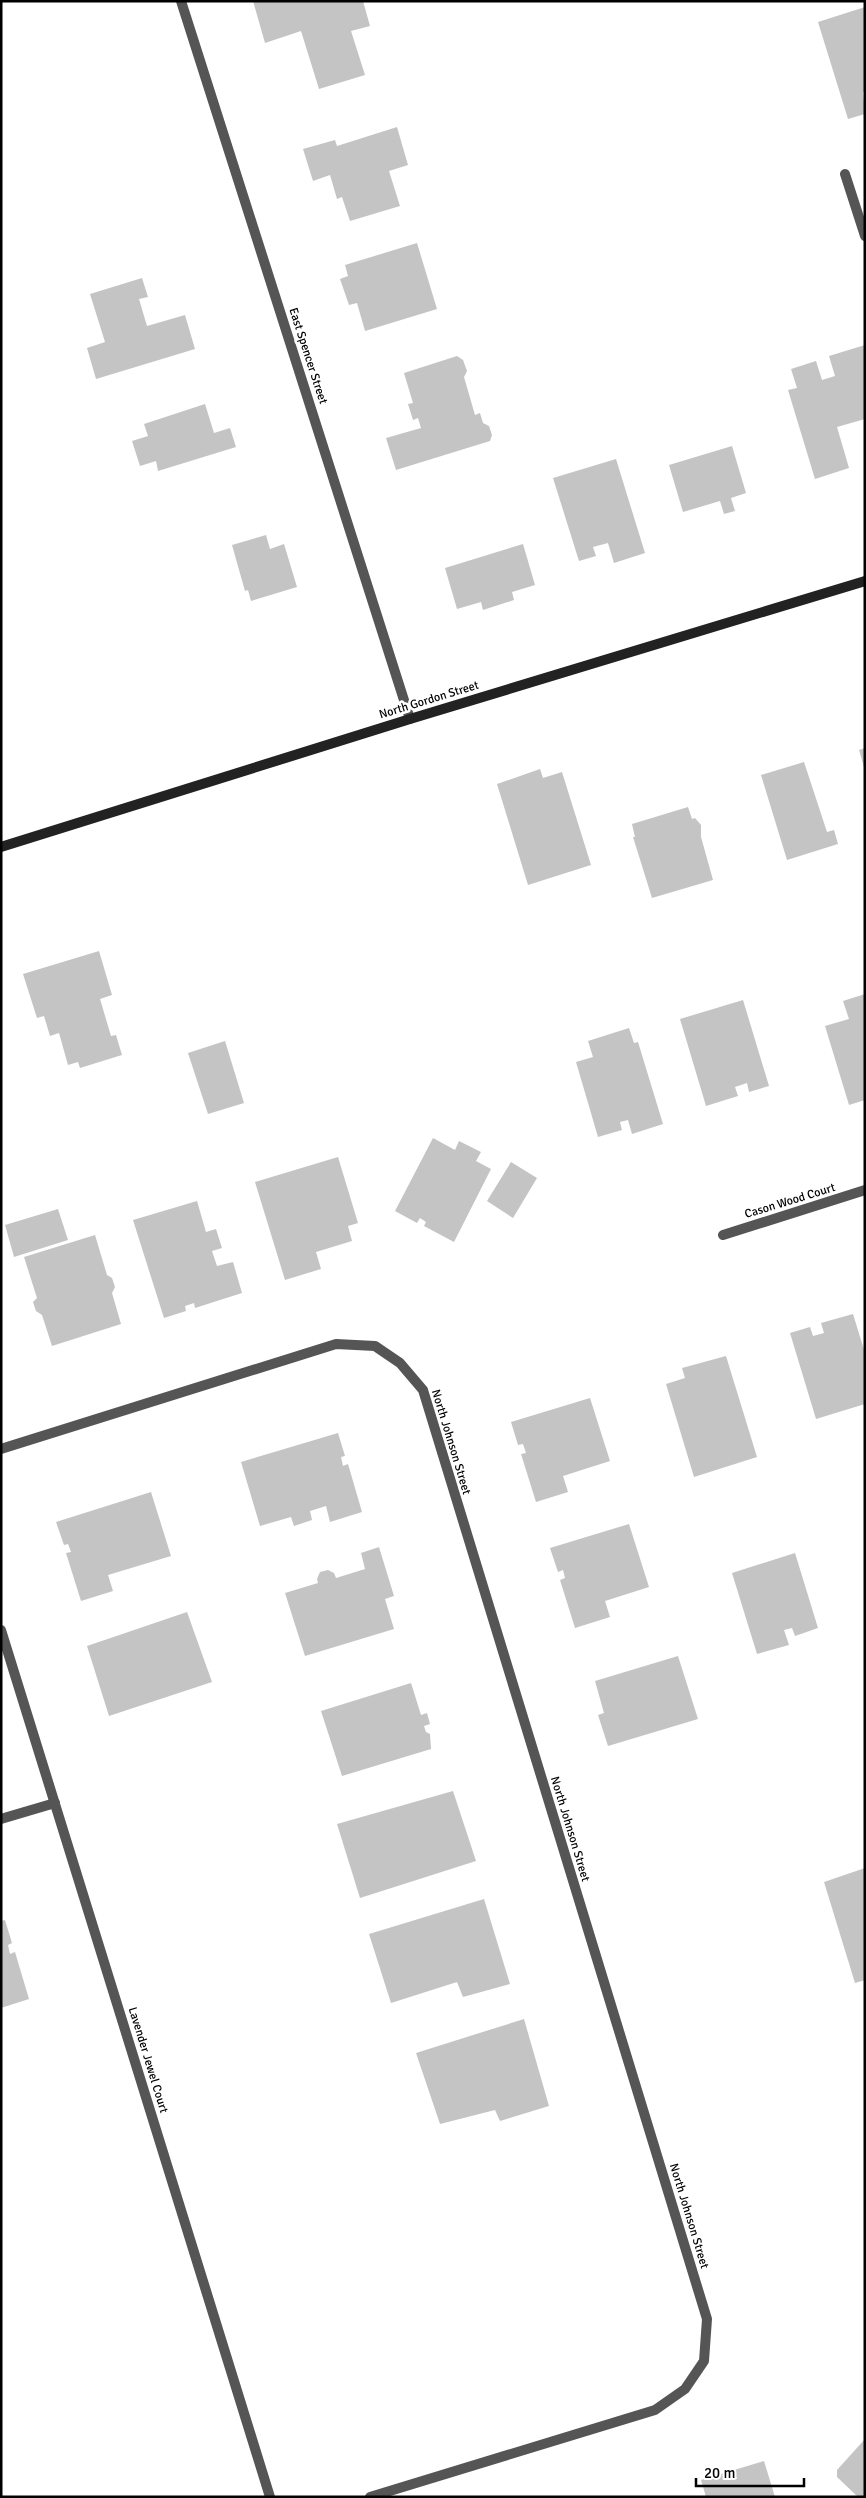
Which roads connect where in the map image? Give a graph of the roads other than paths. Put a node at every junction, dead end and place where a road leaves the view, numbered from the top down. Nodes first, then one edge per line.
1 (181, 1) edge
2 (845, 174) dead end
3 (865, 236) edge
4 (865, 581) edge
5 (410, 719) junction
6 (1, 847) edge
7 (865, 1190) edge
8 (723, 1235) dead end
9 (1, 1449) edge
10 (1, 1630) edge
11 (55, 1803) junction
12 (1, 1819) edge
13 (270, 2497) edge
14 (370, 2497) edge

1 - 5 street, East Spencer Street
2 - 3 street
4 - 5 street, North Gordon Street
5 - 6 street, North Gordon Street
7 - 8 street, Cason Wood Court
9 - 14 street, North Johnson Street
10 - 11 street, Lavender Jewel Court
11 - 12 street
11 - 13 street, Lavender Jewel Court

